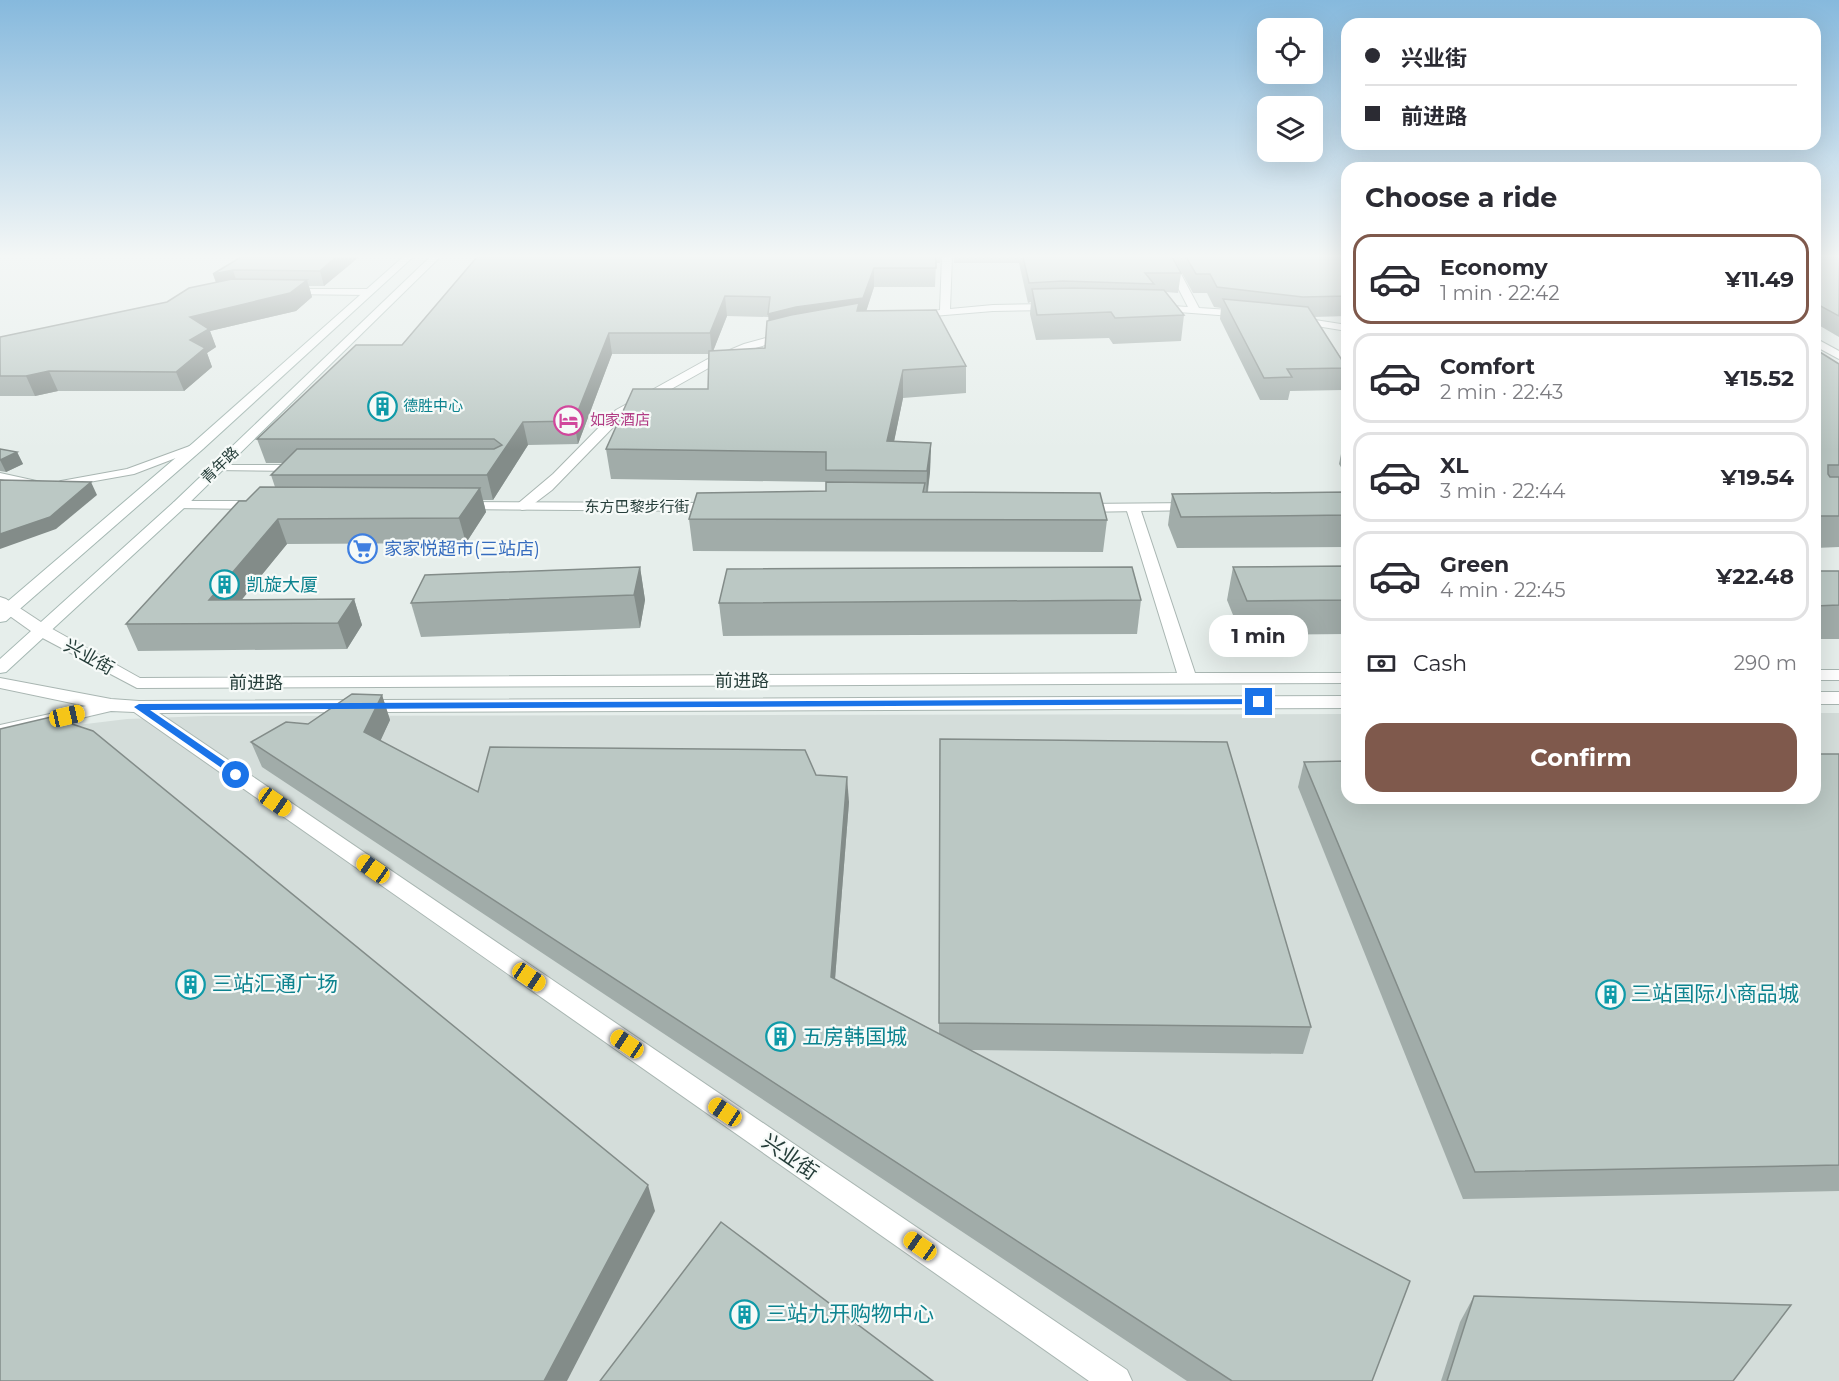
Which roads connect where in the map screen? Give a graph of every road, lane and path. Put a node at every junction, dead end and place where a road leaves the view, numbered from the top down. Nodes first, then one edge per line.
1 (335, 321) edge
2 (368, 321) edge
3 (1304, 321) edge
4 (1341, 327) edge
5 (795, 334) edge
6 (1821, 345) edge
7 (1839, 356) edge
8 (198, 446) junction
9 (217, 468) junction
10 (311, 468) edge
11 (0, 476) edge
12 (179, 505) junction
13 (274, 505) edge
14 (451, 506) edge
15 (522, 506) junction
16 (726, 507) edge
17 (1204, 507) edge
18 (1061, 508) edge
19 (1133, 508) junction
20 (3, 609) edge
21 (41, 630) junction
22 (0, 668) edge
23 (1821, 675) edge
24 (1839, 675) edge
25 (1341, 678) edge
26 (1188, 680) junction
27 (0, 684) edge
28 (138, 695) junction
29 (1821, 698) edge
30 (1839, 698) edge
31 (1341, 702) edge
32 (111, 705) junction
33 (0, 731) edge
34 (1116, 1381) edge

1 - 8 street, 青年路
2 - 9 street, 青年路
3 - 4 street
5 - 15 street
6 - 7 street
8 - 11 lane
8 - 20 street, 青年路
9 - 10 lane
9 - 12 street, 青年路
12 - 13 street
12 - 21 street, 青年路
14 - 15 street, 东方巴黎步行街
15 - 16 street, 东方巴黎步行街
17 - 19 street
18 - 19 street
19 - 26 street
20 - 21 street, 兴业街
21 - 22 street, 青年路
21 - 28 street, 兴业街
23 - 24 street
25 - 26 street, 前进路
26 - 28 street, 前进路
27 - 32 street, 前进路
28 - 31 street, 前进路
28 - 32 street, 前进路
28 - 34 street, 兴业街
29 - 30 street
32 - 33 street

